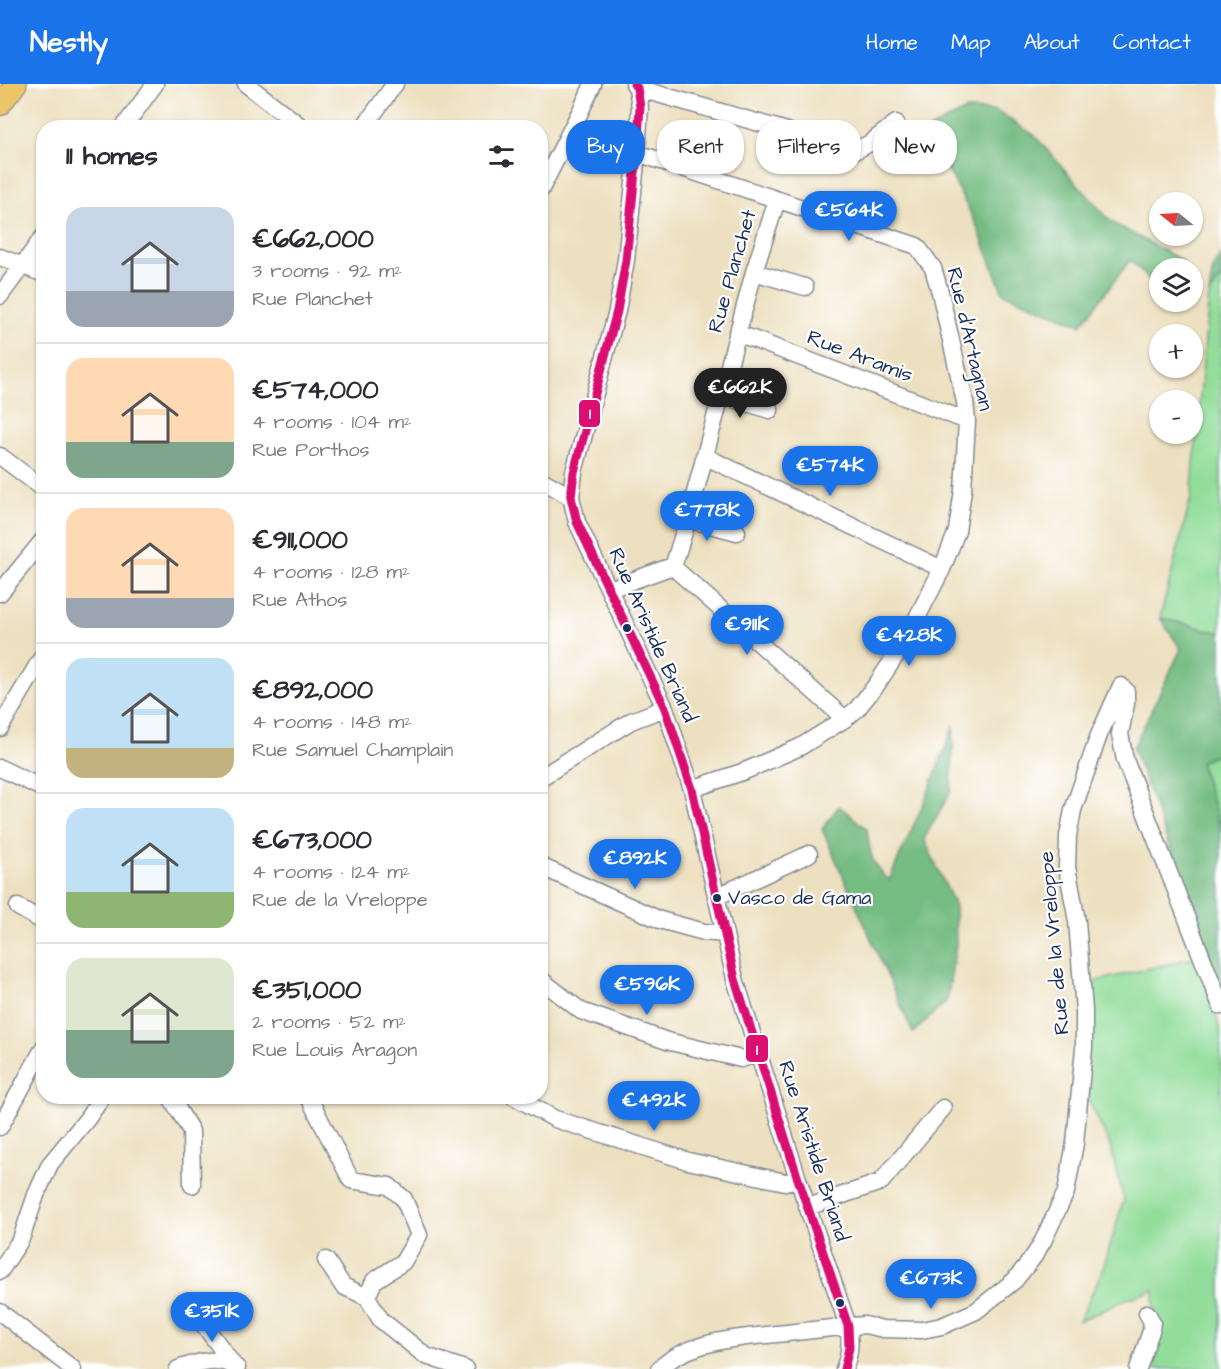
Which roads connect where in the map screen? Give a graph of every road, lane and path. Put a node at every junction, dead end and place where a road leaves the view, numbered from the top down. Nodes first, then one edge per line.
1 (16, 84) edge
2 (155, 84) edge
3 (246, 84) edge
4 (395, 84) edge
5 (593, 84) edge
6 (636, 86) edge
7 (0, 105) edge
8 (129, 120) edge
9 (293, 120) edge
10 (369, 120) edge
11 (639, 120) edge
12 (873, 141) edge
13 (645, 156) edge
14 (635, 174) edge
15 (548, 175) edge
16 (777, 200) junction
17 (36, 248) edge
18 (0, 257) edge
19 (23, 266) junction
20 (36, 271) edge
21 (754, 272) junction
22 (805, 287) dead end
23 (0, 296) edge
24 (737, 333) junction
25 (721, 395) junction
26 (770, 410) dead end
27 (967, 421) junction
28 (0, 456) edge
29 (704, 456) junction
30 (36, 483) edge
31 (548, 483) edge
32 (572, 496) junction
33 (688, 519) junction
34 (737, 532) dead end
35 (36, 549) edge
36 (673, 567) junction
37 (942, 569) junction
38 (610, 589) junction
39 (0, 593) edge
40 (36, 667) edge
41 (665, 708) junction
42 (845, 719) junction
43 (0, 728) edge
44 (0, 768) edge
45 (548, 773) edge
46 (36, 785) edge
47 (692, 789) junction
48 (809, 854) dead end
49 (548, 870) edge
50 (716, 897) junction
51 (18, 907) dead end
52 (36, 917) edge
53 (724, 934) junction
54 (548, 985) edge
55 (1221, 1006) edge
56 (758, 1054) junction
57 (36, 1062) edge
58 (97, 1104) edge
59 (175, 1104) edge
60 (312, 1104) edge
61 (528, 1104) edge
62 (943, 1108) dead end
63 (0, 1127) edge
64 (798, 1179) junction
65 (192, 1185) dead end
66 (808, 1207) junction
67 (326, 1260) dead end
68 (0, 1271) edge
69 (367, 1297) junction
70 (190, 1306) dead end
71 (0, 1312) edge
72 (1147, 1313) dead end
73 (848, 1326) junction
74 (236, 1367) edge
75 (73, 1369) edge
76 (178, 1369) edge
77 (465, 1369) edge
78 (659, 1369) edge
79 (844, 1369) edge
80 (1138, 1369) edge

1 - 7 main road
2 - 8 street
3 - 9 street
4 - 10 street
5 - 15 street
6 - 11 street, Rue Aristide Briand
6 - 12 street
13 - 16 street, Rue d'Artagnan
14 - 32 street, Rue Aristide Briand
16 - 21 street, Rue Planchet
16 - 27 street, Rue d'Artagnan
17 - 19 street
18 - 19 street
19 - 20 street
19 - 23 street
21 - 22 street
21 - 24 street, Rue Planchet
24 - 25 street, Rue Planchet
24 - 27 street, Rue Aramis
25 - 26 street
25 - 29 street, Rue Planchet
27 - 37 street, Rue d'Artagnan
28 - 30 street
29 - 33 street, Rue Planchet
29 - 37 street
31 - 32 street
32 - 38 street, Rue Aristide Briand
33 - 34 street
33 - 36 street, Rue Planchet
35 - 39 street
36 - 38 street
36 - 42 street
37 - 42 street, Rue d'Artagnan
38 - 41 street, Rue Aristide Briand
40 - 43 street
41 - 45 street
41 - 47 street, Rue Aristide Briand
42 - 47 street, Rue d'Artagnan
44 - 46 street
47 - 50 street, Rue Aristide Briand
48 - 50 street
49 - 53 street
50 - 53 street, Rue Aristide Briand
51 - 52 street
53 - 56 street, Rue Aristide Briand
54 - 56 street
55 - 73 street, Rue de la Vreloppe
56 - 64 street, Rue Aristide Briand
57 - 63 street
58 - 68 street
59 - 65 street
60 - 69 street
61 - 64 street
62 - 66 street
64 - 66 street, Rue Aristide Briand
66 - 73 street, Rue Aristide Briand
67 - 69 street
69 - 77 street
70 - 74 street
71 - 75 street
72 - 80 street
73 - 78 street, Rue de la Vreloppe
73 - 79 street, Rue Aristide Briand
74 - 76 street

